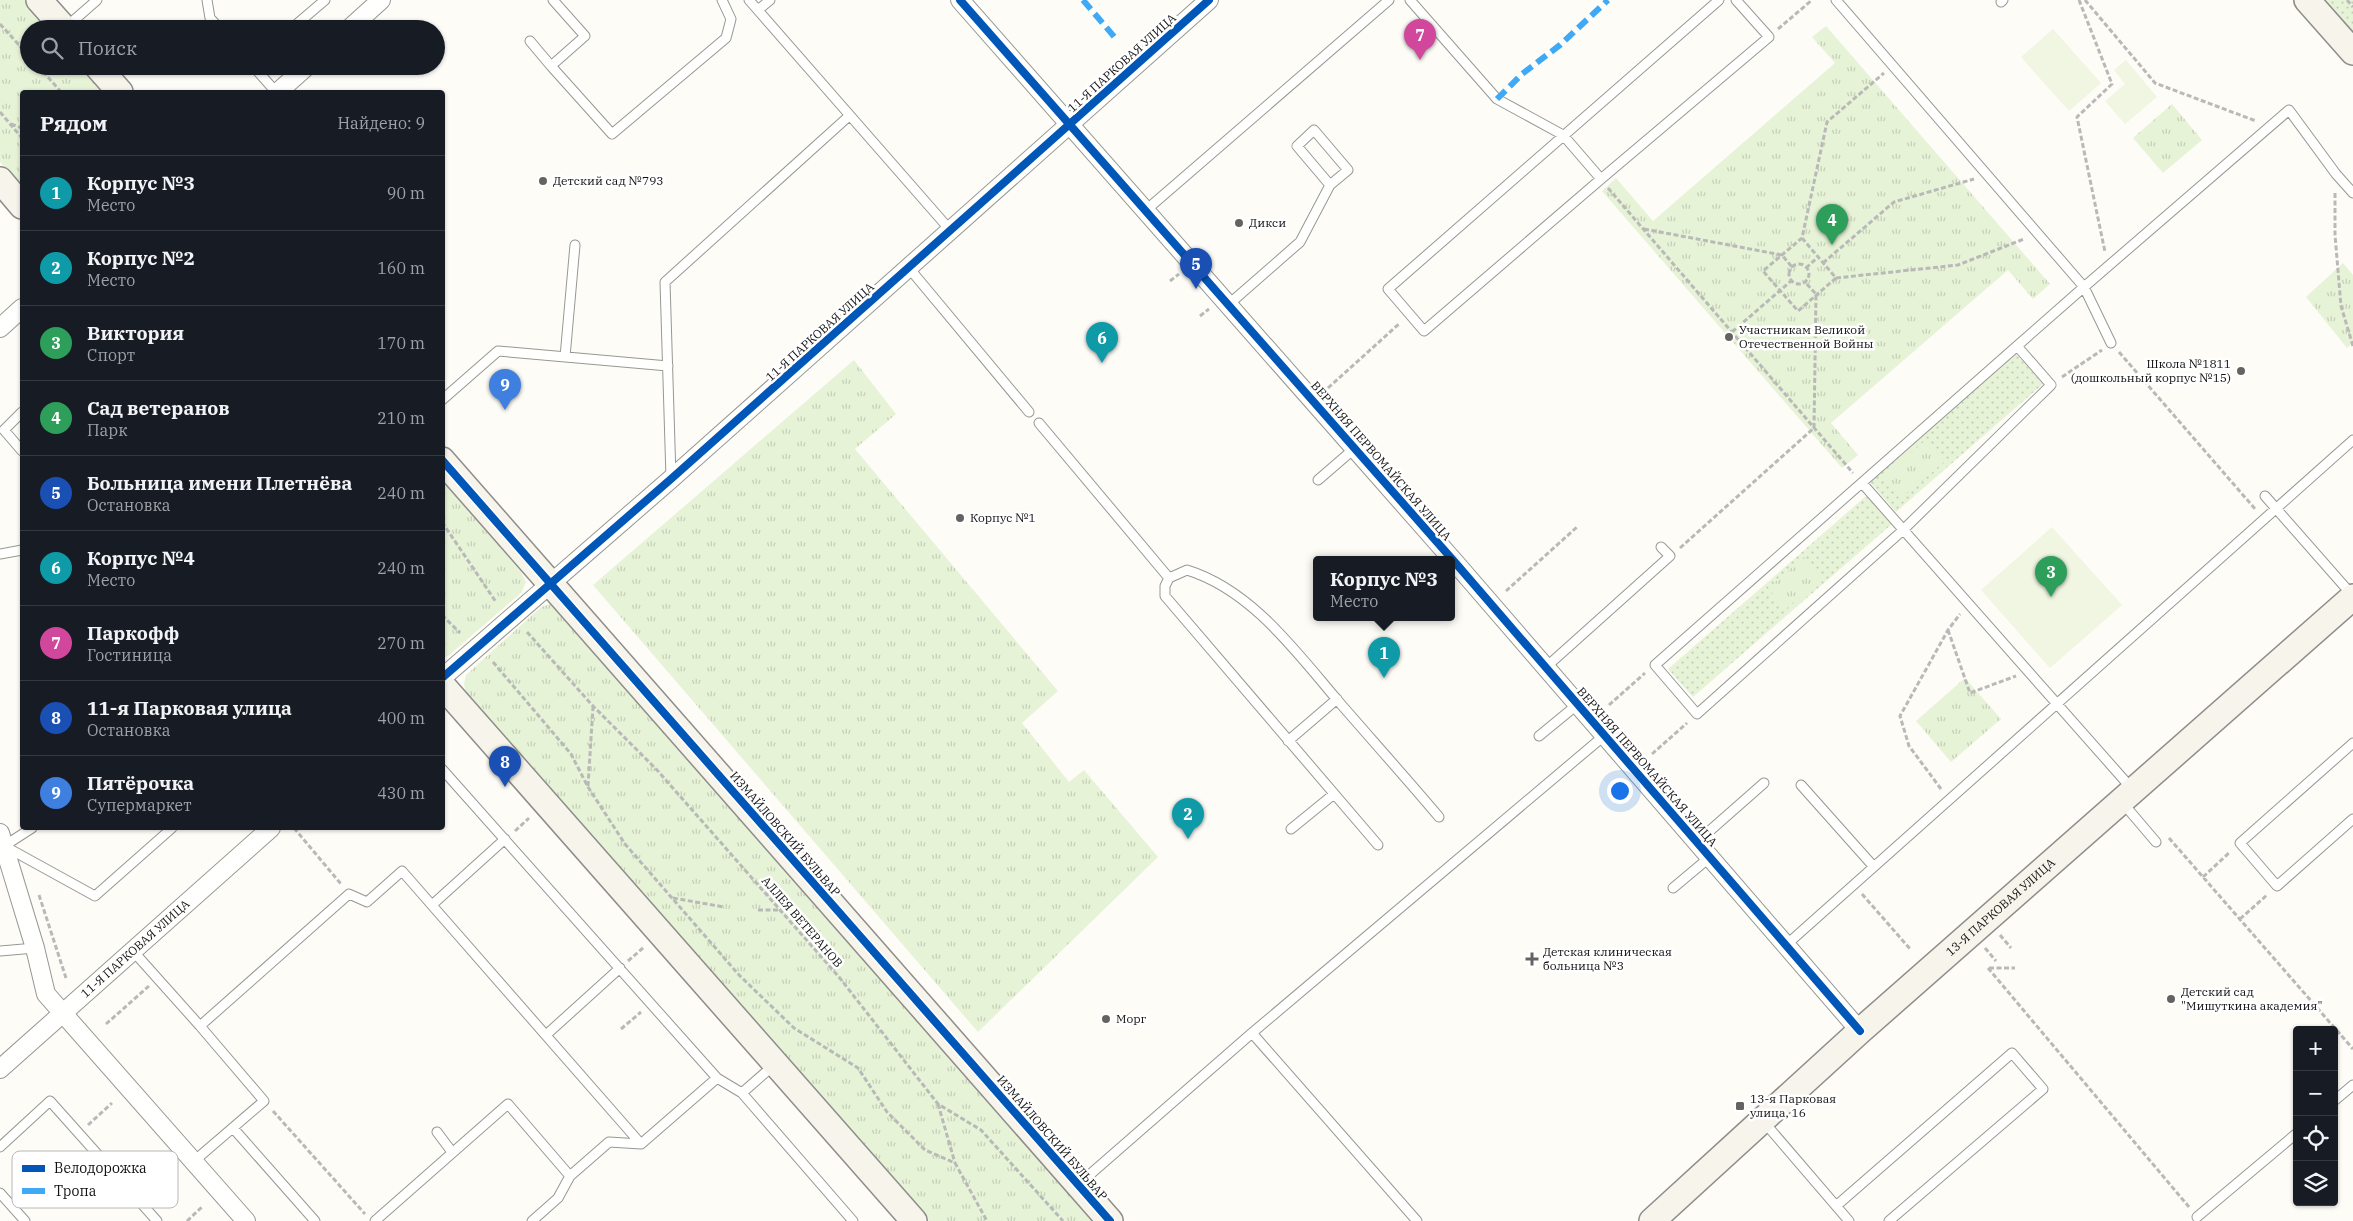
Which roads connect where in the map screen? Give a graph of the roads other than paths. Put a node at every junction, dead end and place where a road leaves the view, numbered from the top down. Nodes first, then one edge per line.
1 (39, 0) edge
2 (97, 0) edge
3 (207, 0) edge
4 (325, 0) edge
5 (381, 0) edge
6 (553, 0) edge
7 (722, 0) edge
8 (749, 0) edge
9 (770, 0) edge
10 (960, 0) edge
11 (1209, 0) edge
12 (1389, 0) edge
13 (1410, 0) edge
14 (1719, 0) edge
15 (1736, 0) edge
16 (1836, 0) edge
17 (2307, 0) edge
18 (758, 10) junction
19 (56, 20) edge
20 (74, 20) edge
21 (212, 20) edge
22 (302, 20) edge
23 (359, 20) edge
24 (530, 41) dead end
25 (2353, 52) edge
26 (551, 66) junction
27 (105, 75) edge
28 (261, 75) edge
29 (297, 75) edge
30 (118, 90) edge
31 (275, 90) edge
32 (279, 90) edge
33 (850, 116) junction
34 (1069, 125) junction
35 (1564, 135) junction
36 (1601, 179) junction
37 (0, 180) edge
38 (1330, 185) junction
39 (2353, 193) edge
40 (20, 204) edge
41 (1146, 210) junction
42 (951, 231) junction
43 (575, 245) dead end
44 (909, 268) junction
45 (2084, 288) junction
46 (1228, 305) junction
47 (20, 310) edge
48 (0, 328) edge
49 (2111, 343) road end
50 (2017, 346) junction
51 (565, 357) junction
52 (668, 366) junction
53 (445, 397) edge
54 (1029, 412) dead end
55 (20, 414) edge
56 (1039, 423) dead end
57 (2, 434) edge
58 (2353, 440) edge
59 (1355, 448) junction
60 (20, 449) edge
61 (445, 463) edge
62 (671, 479) junction
63 (1318, 480) dead end
64 (1862, 483) junction
65 (2265, 496) dead end
66 (2276, 508) junction
67 (1902, 531) junction
68 (1660, 547) dead end
69 (20, 550) edge
70 (0, 554) edge
71 (1448, 556) edge
72 (1455, 564) edge
73 (1169, 578) junction
74 (551, 584) junction
75 (2353, 597) edge
76 (1545, 668) junction
77 (445, 675) edge
78 (445, 688) edge
79 (1337, 700) junction
80 (1578, 704) junction
81 (2058, 704) junction
82 (1605, 735) junction
83 (1539, 736) dead end
84 (1288, 741) junction
85 (2353, 743) edge
86 (445, 772) edge
87 (1764, 783) dead end
88 (1802, 785) dead end
89 (1334, 794) junction
90 (2128, 797) junction
91 (1439, 817) dead end
92 (2353, 819) edge
93 (1291, 829) dead end
94 (27, 830) edge
95 (170, 830) edge
96 (269, 830) edge
97 (505, 839) junction
98 (2, 840) edge
99 (1697, 842) junction
100 (2156, 842) dead end
101 (1378, 845) dead end
102 (1710, 856) junction
103 (1874, 867) junction
104 (1673, 888) dead end
105 (432, 905) junction
106 (1786, 946) junction
107 (35, 948) junction
108 (0, 951) edge
109 (132, 951) junction
110 (620, 968) junction
111 (62, 1013) junction
112 (200, 1026) junction
113 (1860, 1032) junction
114 (1252, 1033) junction
115 (546, 1035) junction
116 (776, 1063) junction
117 (0, 1069) edge
118 (718, 1078) junction
119 (2353, 1086) edge
120 (742, 1094) junction
121 (2338, 1098) edge
122 (1762, 1120) junction
123 (233, 1128) junction
124 (437, 1132) dead end
125 (2293, 1136) edge
126 (641, 1144) junction
127 (0, 1146) edge
128 (94, 1151) edge
129 (452, 1152) junction
130 (193, 1162) junction
131 (570, 1176) junction
132 (1078, 1185) junction
133 (0, 1193) edge
134 (12, 1206) edge
135 (1836, 1206) junction
136 (14, 1208) edge
137 (145, 1208) edge
138 (2197, 1217) road end
139 (26, 1221) edge
140 (157, 1221) edge
141 (246, 1221) edge
142 (315, 1221) edge
143 (373, 1221) edge
144 (532, 1221) edge
145 (854, 1221) edge
146 (914, 1221) edge
147 (1110, 1221) edge
148 (1417, 1221) edge
149 (1652, 1221) edge
150 (1850, 1221) edge
151 (1889, 1221) edge

1 - 19 street
2 - 20 lane
3 - 21 lane
4 - 22 lane
5 - 23 street
6 - 26 lane
7 - 26 lane
8 - 18 lane
9 - 18 lane
10 - 34 street, ВЕРХНЯЯ ПЕРВОМАЙСКАЯ УЛИЦА
11 - 34 street, 11-Я ПАРКОВАЯ УЛИЦА
12 - 41 lane
13 - 35 lane
14 - 35 lane
15 - 36 lane
16 - 45 lane
17 - 25 street
18 - 33 lane
24 - 26 lane
27 - 30 street
28 - 31 lane
29 - 32 street
33 - 42 lane
33 - 52 lane
34 - 41 street, ВЕРХНЯЯ ПЕРВОМАЙСКАЯ УЛИЦА
34 - 42 street, 11-Я ПАРКОВАЯ УЛИЦА
35 - 36 lane
35 - 36 lane
37 - 40 street
38 - 38 lane
38 - 46 lane
39 - 45 lane
41 - 46 street, ВЕРХНЯЯ ПЕРВОМАЙСКАЯ УЛИЦА
42 - 44 street, 11-Я ПАРКОВАЯ УЛИЦА
43 - 51 lane
44 - 54 lane
44 - 62 street, 11-Я ПАРКОВАЯ УЛИЦА
45 - 49 lane
45 - 50 lane
46 - 59 street, ВЕРХНЯЯ ПЕРВОМАЙСКАЯ УЛИЦА
47 - 48 street
50 - 64 lane
50 - 67 lane
51 - 52 lane
51 - 53 lane
52 - 62 lane
55 - 57 lane
56 - 73 lane
57 - 60 lane
58 - 66 lane
59 - 63 lane
59 - 71 street, ВЕРХНЯЯ ПЕРВОМАЙСКАЯ УЛИЦА
61 - 74 street, ИЗМАЙЛОВСКИЙ БУЛЬВАР
62 - 74 street, 11-Я ПАРКОВАЯ УЛИЦА
64 - 67 lane
64 - 67 lane
65 - 66 lane
66 - 75 lane
66 - 81 lane
67 - 81 lane
68 - 76 lane
69 - 70 lane
72 - 76 street, ВЕРХНЯЯ ПЕРВОМАЙСКАЯ УЛИЦА
73 - 79 lane
73 - 84 lane
74 - 77 street, 11-Я ПАРКОВАЯ УЛИЦА
74 - 132 street, ИЗМАЙЛОВСКИЙ БУЛЬВАР
75 - 90 street, 13-Я ПАРКОВАЯ УЛИЦА
76 - 80 street, ВЕРХНЯЯ ПЕРВОМАЙСКАЯ УЛИЦА
78 - 116 street
79 - 84 lane
79 - 91 lane
80 - 82 street, ВЕРХНЯЯ ПЕРВОМАЙСКАЯ УЛИЦА
80 - 83 lane
81 - 90 lane
81 - 103 lane
82 - 99 street, ВЕРХНЯЯ ПЕРВОМАЙСКАЯ УЛИЦА
82 - 114 lane
84 - 89 lane
85 - 92 lane
86 - 97 lane
87 - 99 lane
88 - 103 lane
89 - 93 lane
89 - 101 lane
90 - 100 lane
90 - 113 street, 13-Я ПАРКОВАЯ УЛИЦА
94 - 98 lane
95 - 98 lane
96 - 109 street, 11-Я ПАРКОВАЯ УЛИЦА
97 - 105 lane
97 - 110 lane
98 - 107 street
99 - 102 street, ВЕРХНЯЯ ПЕРВОМАЙСКАЯ УЛИЦА
102 - 104 lane
102 - 106 street, ВЕРХНЯЯ ПЕРВОМАЙСКАЯ УЛИЦА
103 - 106 lane
105 - 112 lane
105 - 115 lane
106 - 113 street, ВЕРХНЯЯ ПЕРВОМАЙСКАЯ УЛИЦА
107 - 108 lane
107 - 111 street
109 - 111 street, 11-Я ПАРКОВАЯ УЛИЦА
109 - 112 lane
110 - 115 lane
110 - 118 lane
111 - 117 street, 11-Я ПАРКОВАЯ УЛИЦА
111 - 130 street
112 - 123 lane
113 - 122 street, 13-Я ПАРКОВАЯ УЛИЦА
114 - 132 lane
114 - 148 lane
115 - 126 lane
116 - 120 lane
116 - 146 street
118 - 120 lane
118 - 126 lane
119 - 121 lane
120 - 145 lane
122 - 135 lane
122 - 149 street, 13-Я ПАРКОВАЯ УЛИЦА
123 - 130 lane
123 - 142 lane
124 - 129 lane
125 - 138 lane
126 - 131 lane
127 - 128 lane
129 - 131 lane
129 - 143 lane
130 - 141 street
131 - 144 lane
132 - 147 street, ИЗМАЙЛОВСКИЙ БУЛЬВАР
133 - 134 lane
135 - 150 lane
135 - 151 lane
136 - 139 lane
137 - 140 lane

